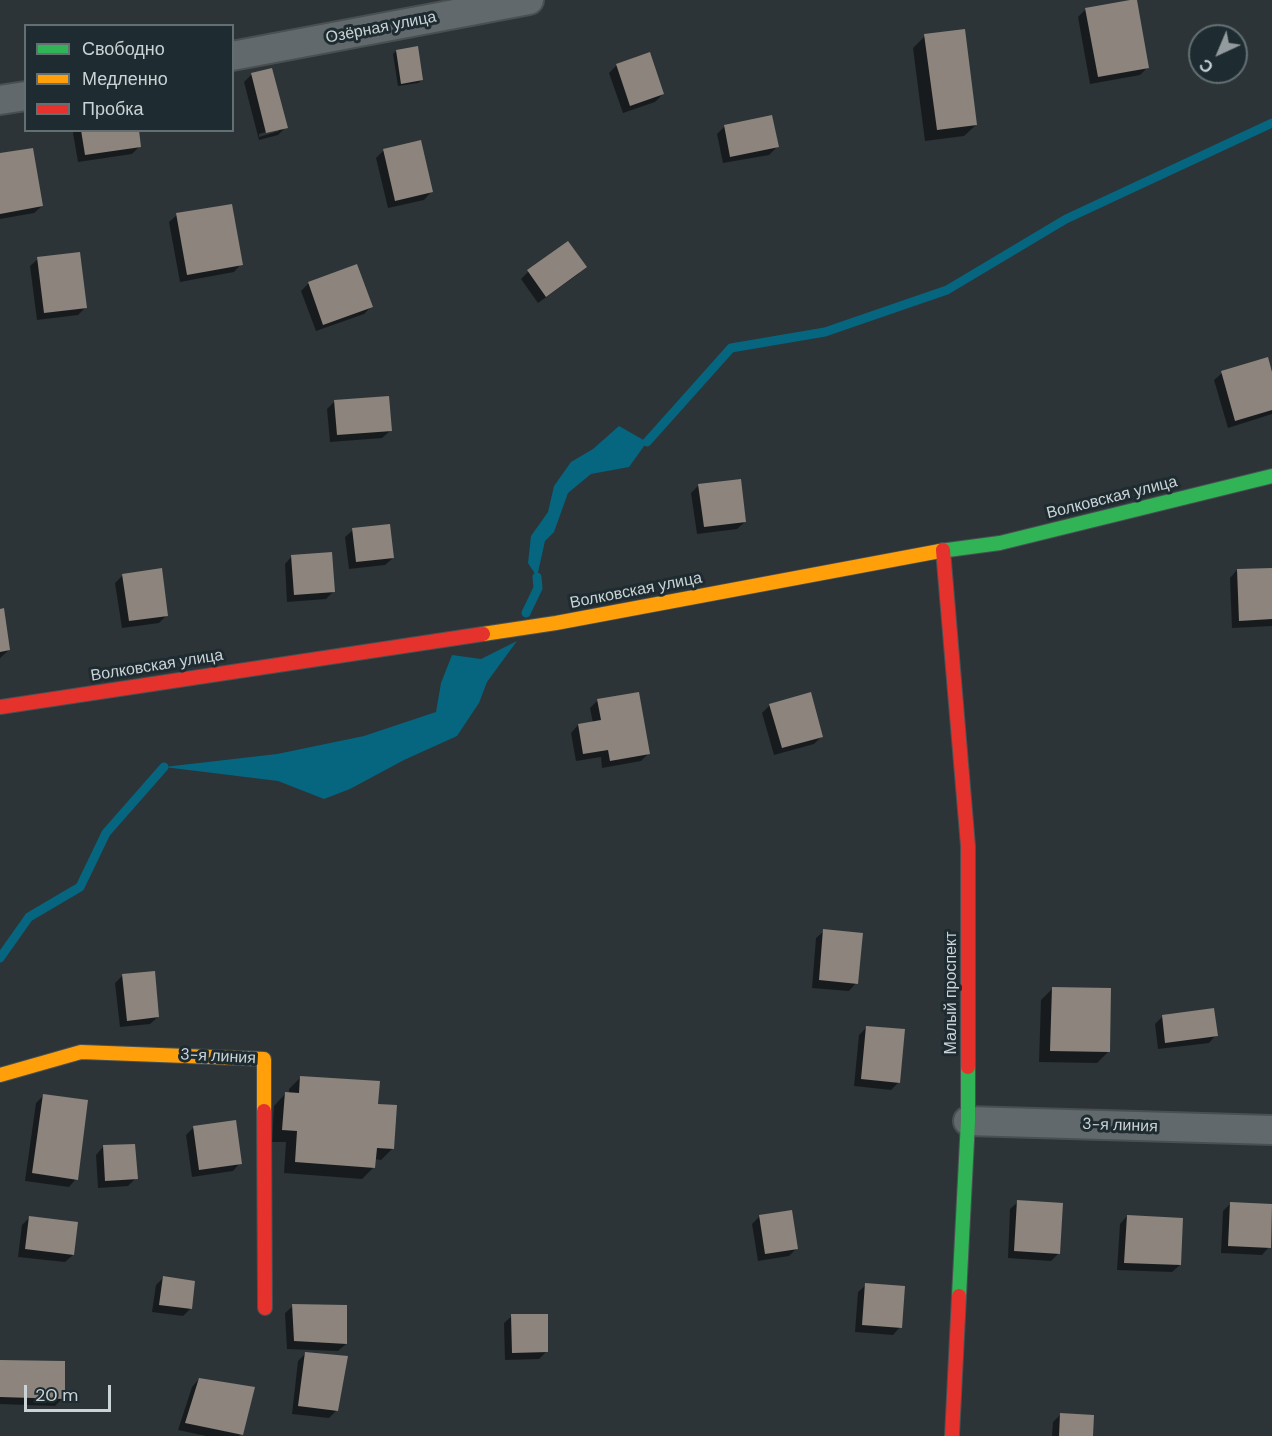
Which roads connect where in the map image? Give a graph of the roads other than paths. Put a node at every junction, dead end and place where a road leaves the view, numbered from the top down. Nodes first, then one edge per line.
1 (529, 0) edge
2 (234, 56) edge
3 (24, 96) edge
4 (0, 100) edge
5 (1272, 476) edge
6 (944, 550) junction
7 (0, 707) edge
8 (0, 1075) edge
9 (968, 1121) junction
10 (1272, 1131) edge
11 (265, 1308) dead end
12 (952, 1436) edge

1 - 2 street, Озёрная улица
3 - 4 street
5 - 6 street, Волковская улица
6 - 7 street, Волковская улица
6 - 9 street, Малый проспект
8 - 11 street, 3-я линия
9 - 10 street, 3-я линия
9 - 12 street, Малый проспект

